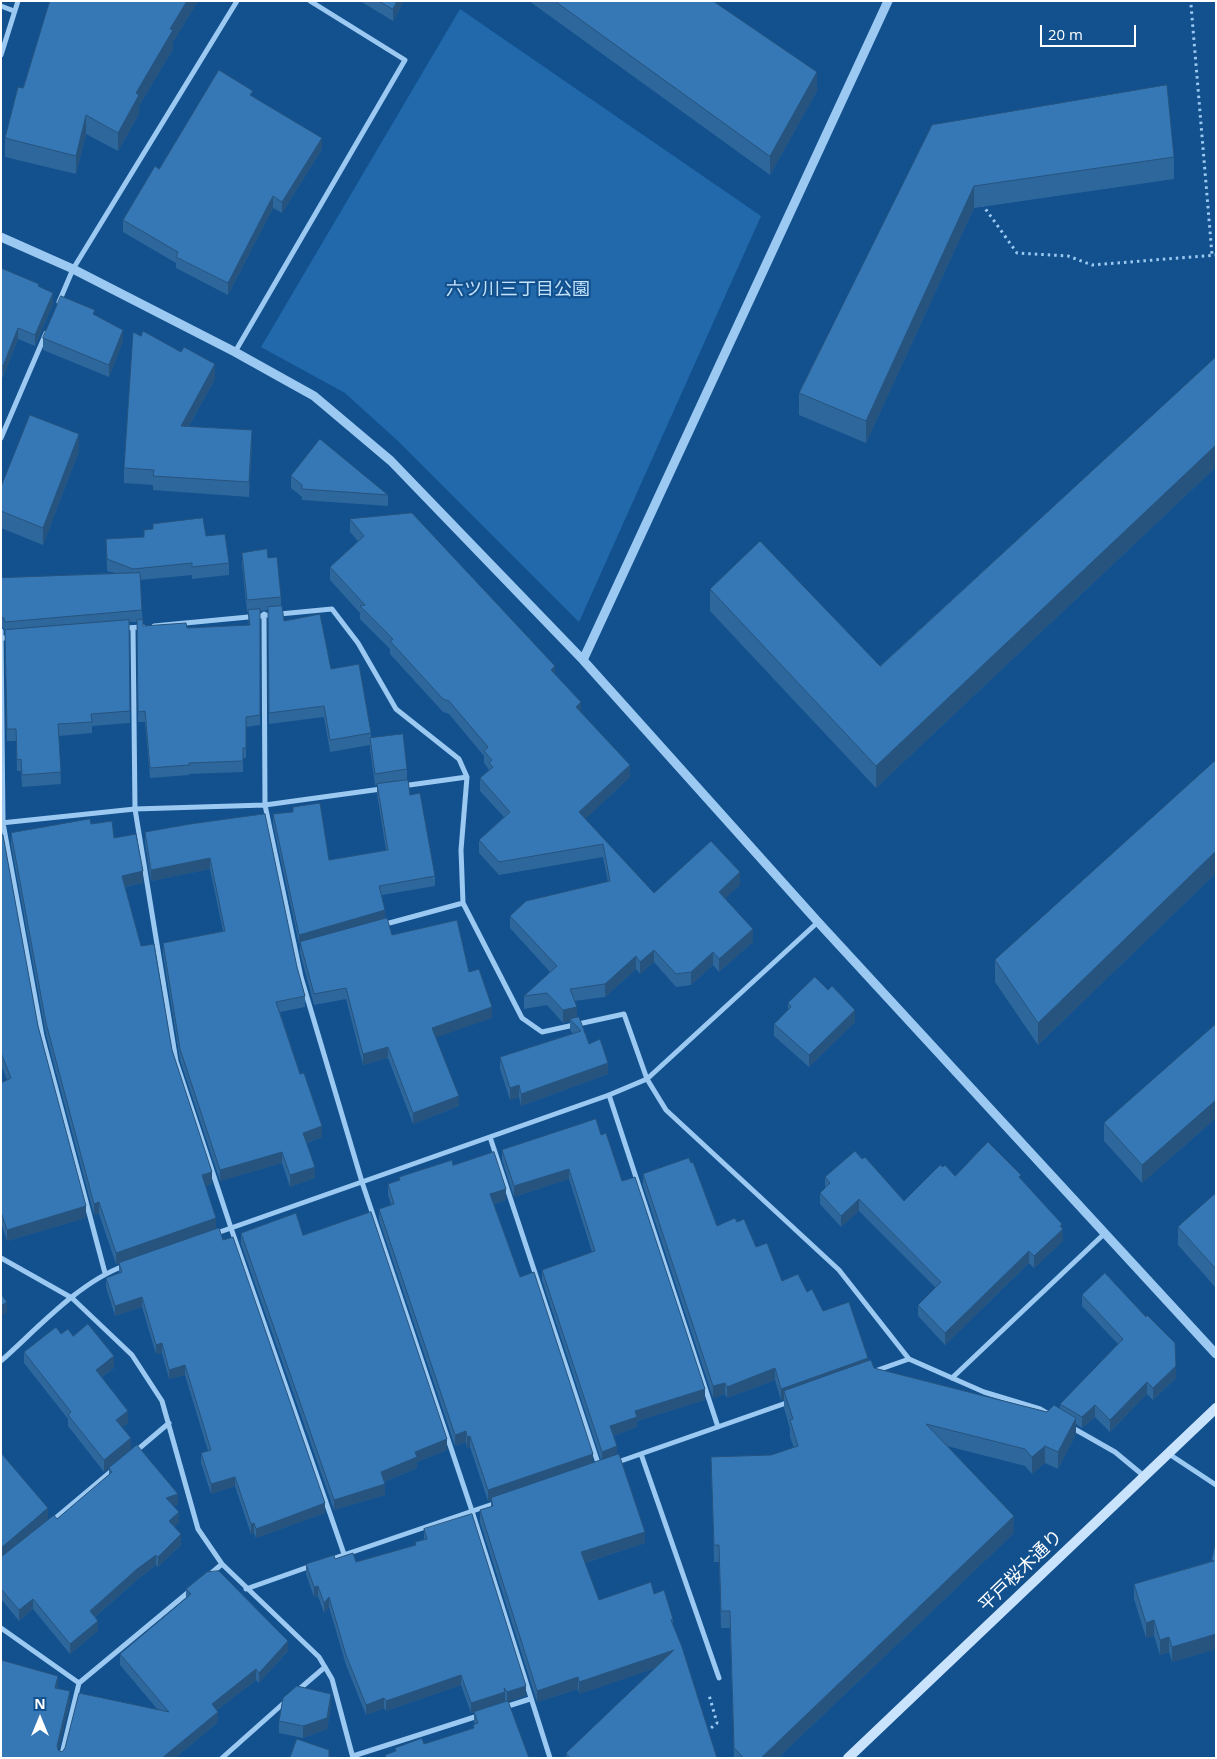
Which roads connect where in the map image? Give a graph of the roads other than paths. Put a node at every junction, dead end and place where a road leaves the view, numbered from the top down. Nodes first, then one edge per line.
1 (18, 1) edge
2 (237, 1) edge
3 (310, 1) edge
4 (888, 1) edge
5 (1, 6) edge
6 (14, 11) junction
7 (1, 55) edge
8 (1, 238) edge
9 (73, 269) junction
10 (58, 305) edge
11 (50, 322) edge
12 (235, 352) junction
13 (1, 438) edge
14 (264, 614) junction
15 (133, 628) junction
16 (114, 629) edge
17 (1, 631) edge
18 (20, 637) edge
19 (1, 638) edge
20 (583, 660) junction
21 (468, 777) junction
22 (400, 786) edge
23 (390, 788) edge
24 (265, 805) junction
25 (134, 809) junction
26 (2, 823) edge
27 (463, 903) junction
28 (818, 922) junction
29 (379, 926) edge
30 (304, 947) edge
31 (295, 950) junction
32 (647, 1079) junction
33 (609, 1095) junction
34 (490, 1137) junction
35 (362, 1182) junction
36 (231, 1228) junction
37 (1105, 1233) junction
38 (204, 1238) edge
39 (1, 1258) edge
40 (132, 1263) edge
41 (105, 1272) junction
42 (72, 1298) junction
43 (1216, 1354) edge
44 (909, 1359) junction
45 (1, 1361) edge
46 (872, 1372) edge
47 (952, 1378) junction
48 (800, 1398) edge
49 (1216, 1408) edge
50 (1057, 1419) edge
51 (169, 1423) junction
52 (1065, 1424) edge
53 (718, 1427) junction
54 (640, 1454) junction
55 (1168, 1454) junction
56 (130, 1455) edge
57 (123, 1462) edge
58 (599, 1468) junction
59 (590, 1471) edge
60 (1144, 1476) junction
61 (1216, 1486) edge
62 (499, 1502) edge
63 (472, 1511) junction
64 (47, 1526) edge
65 (344, 1554) junction
66 (326, 1561) edge
67 (222, 1564) junction
68 (317, 1564) edge
69 (207, 1576) edge
70 (199, 1583) edge
71 (246, 1589) junction
72 (1, 1628) edge
73 (325, 1666) junction
74 (719, 1678) road end
75 (80, 1682) junction
76 (296, 1693) edge
77 (288, 1699) edge
78 (530, 1699) junction
79 (502, 1708) edge
80 (483, 1714) edge
81 (353, 1757) edge
82 (61, 1758) edge
83 (222, 1758) edge
84 (550, 1758) edge
85 (848, 1758) edge

1 - 6 street
2 - 9 street
3 - 12 street
4 - 20 street
5 - 6 street
6 - 7 street
8 - 9 street
9 - 10 street
9 - 12 street
11 - 13 street
12 - 20 street
14 - 15 street
14 - 21 street
14 - 24 street
15 - 16 street
15 - 25 street
17 - 19 street
18 - 19 street
19 - 26 street
20 - 28 street
21 - 22 street
21 - 27 street
23 - 24 street
24 - 25 street
24 - 31 street
25 - 26 street
25 - 36 street
26 - 41 street
27 - 29 street
27 - 32 street
28 - 32 street
28 - 37 street
30 - 31 street
31 - 35 street
32 - 33 street
32 - 44 street
33 - 34 street
33 - 53 street
34 - 35 street
34 - 58 street
35 - 36 street
35 - 63 street
36 - 38 street
36 - 65 street
37 - 43 street
37 - 47 street
39 - 42 street
40 - 41 street
41 - 42 street
42 - 45 street
42 - 51 street
44 - 46 street
44 - 47 street
47 - 50 street
48 - 53 street
49 - 55 main road, 平戸桜木通り
51 - 56 street
51 - 67 street
52 - 60 street
53 - 54 street
54 - 58 street
54 - 74 street
55 - 60 main road, 平戸桜木通り
55 - 61 street
57 - 64 street
58 - 59 street
60 - 85 main road, 平戸桜木通り
62 - 63 street
63 - 65 street
63 - 78 street
65 - 66 street
67 - 69 street
67 - 71 street
68 - 71 street
70 - 75 street
71 - 73 street
72 - 75 street
73 - 76 street
73 - 81 street
75 - 82 street
77 - 83 street
78 - 79 street
78 - 84 street
80 - 81 street

